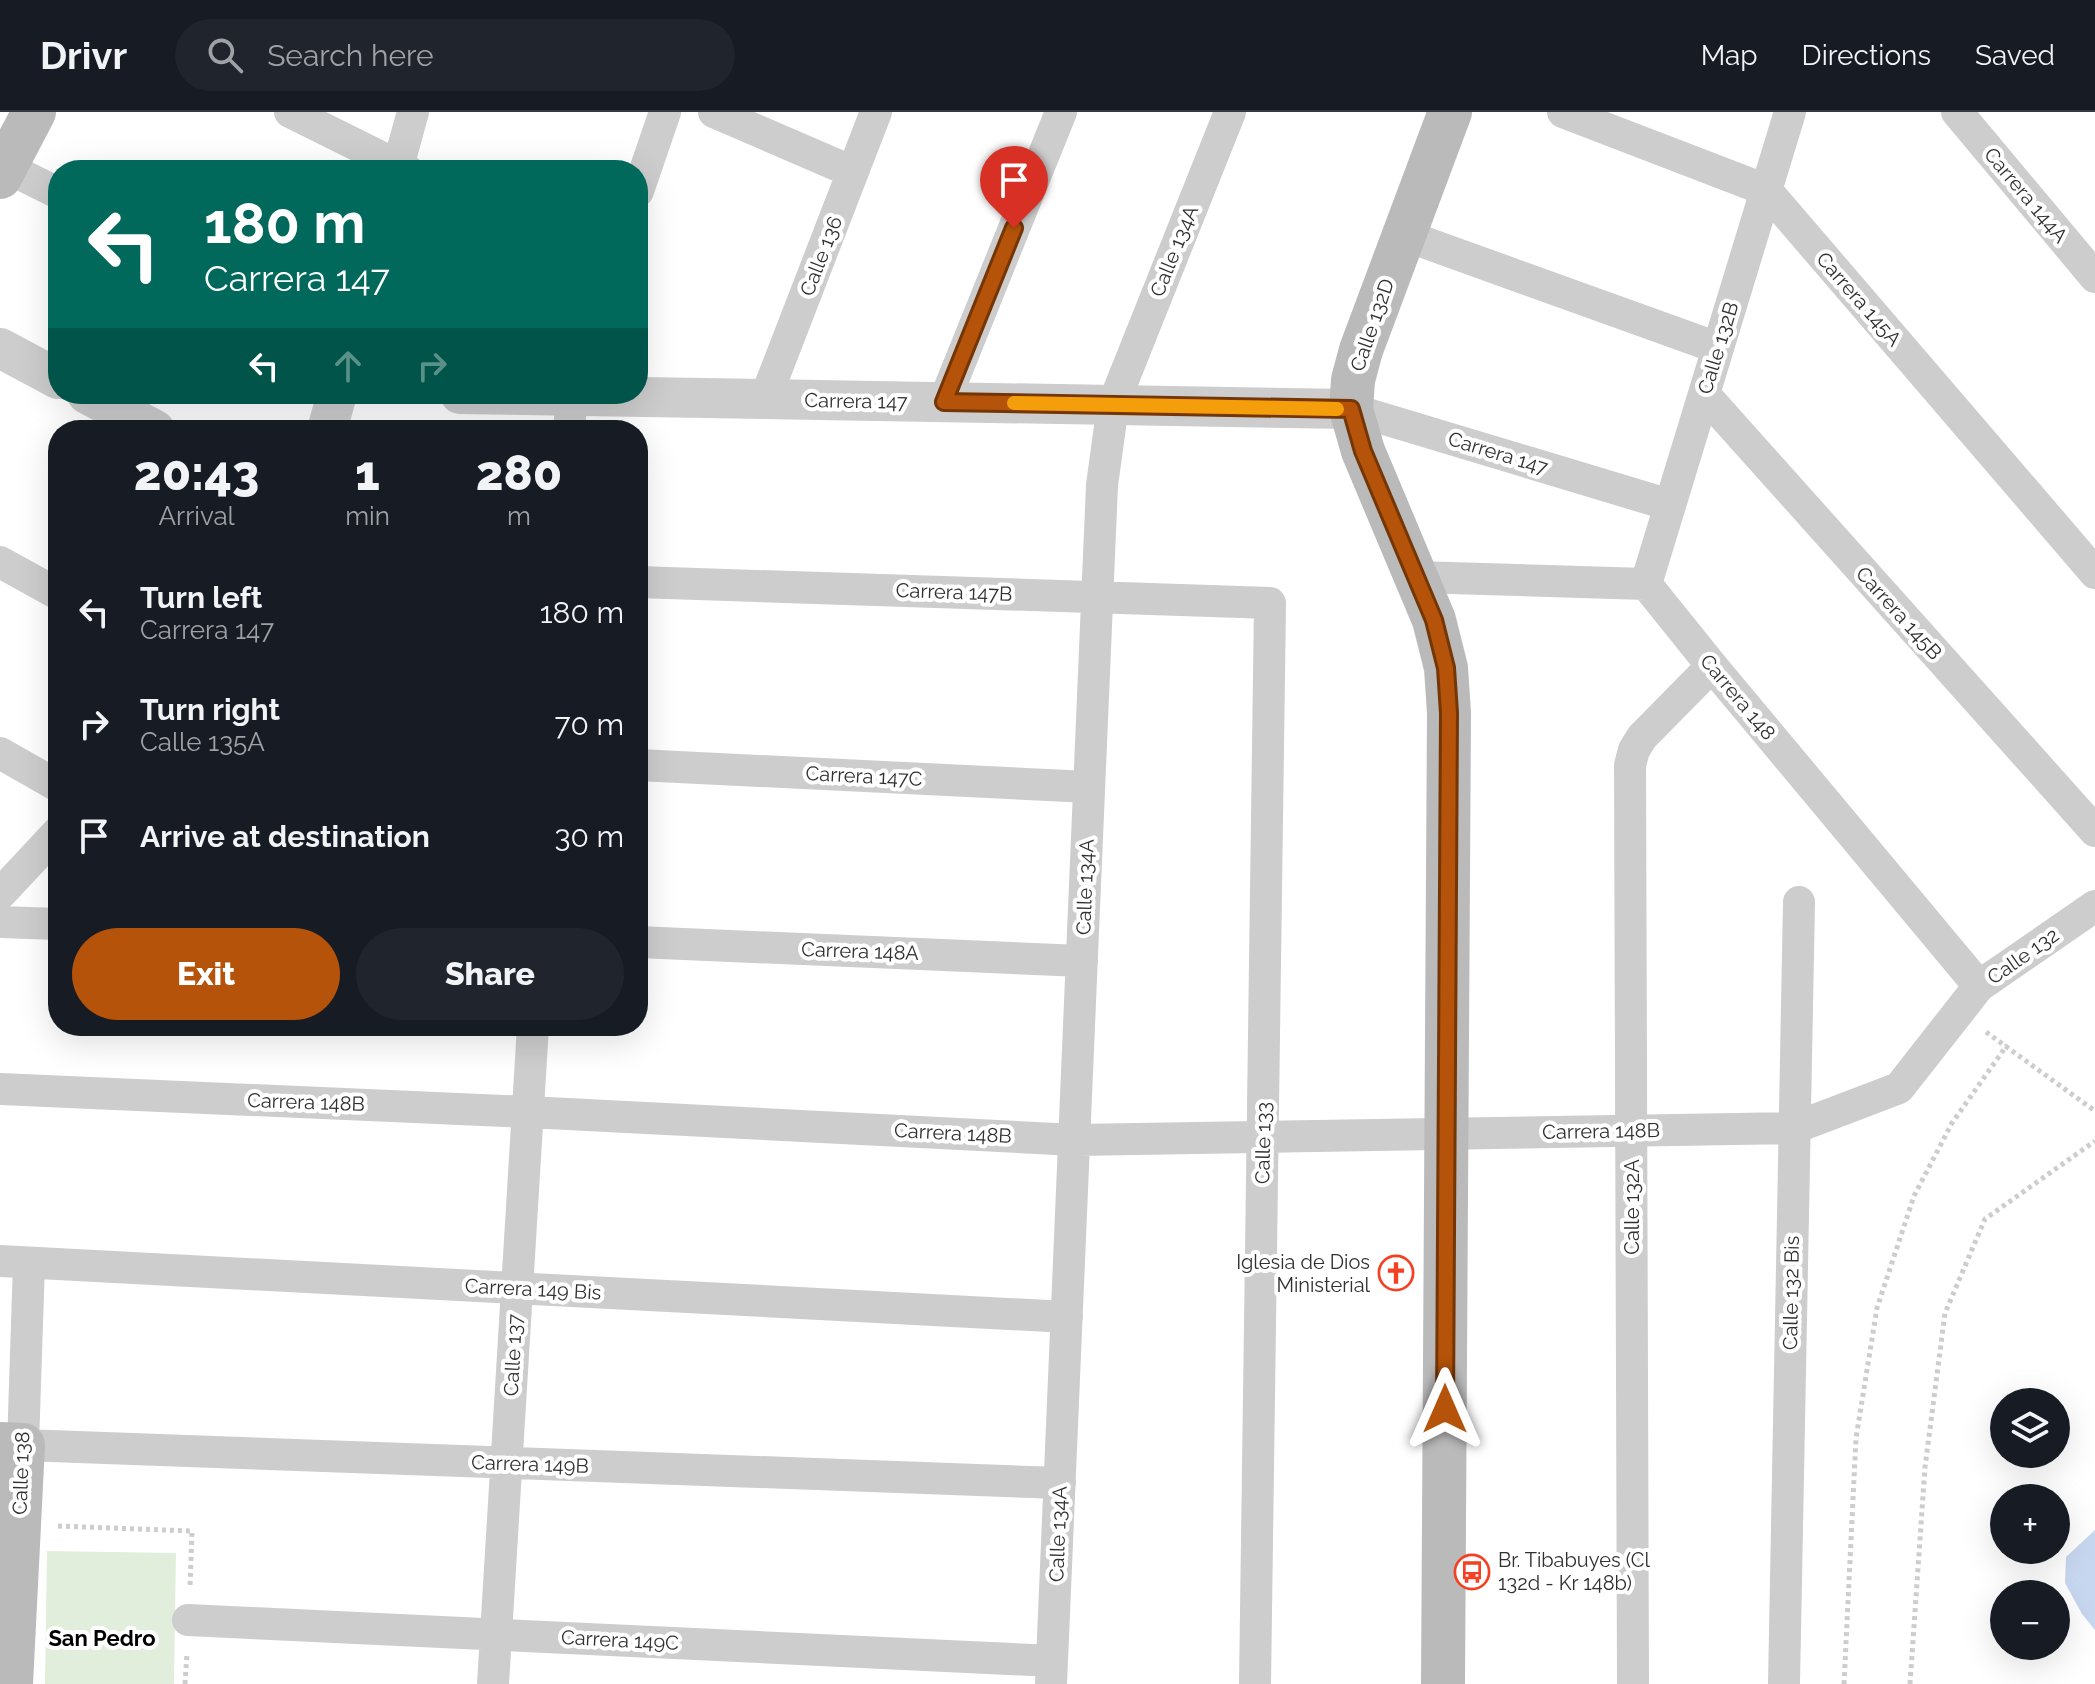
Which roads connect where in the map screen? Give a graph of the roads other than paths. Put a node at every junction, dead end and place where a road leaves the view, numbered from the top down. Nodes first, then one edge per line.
1 (34, 112) edge
2 (290, 112) edge
3 (413, 112) edge
4 (665, 112) edge
5 (714, 112) edge
6 (876, 112) edge
7 (1061, 112) edge
8 (1230, 112) edge
9 (1450, 112) edge
10 (1563, 112) edge
11 (1790, 112) edge
12 (1957, 112) edge
13 (383, 160) edge
14 (403, 160) edge
15 (648, 162) edge
16 (2, 169) edge
17 (853, 172) junction
18 (48, 189) edge
19 (1766, 190) junction
20 (1404, 235) junction
21 (2095, 277) edge
22 (0, 348) edge
23 (1718, 348) junction
24 (48, 374) edge
25 (1704, 394) junction
26 (765, 399) junction
27 (944, 402) junction
28 (106, 404) edge
29 (545, 404) edge
30 (644, 404) edge
31 (648, 404) edge
32 (1113, 405) junction
33 (571, 407) edge
34 (1351, 409) junction
35 (136, 420) edge
36 (1670, 505) junction
37 (0, 562) edge
38 (2095, 573) edge
39 (1416, 577) junction
40 (648, 582) edge
41 (1646, 584) junction
42 (48, 588) edge
43 (1097, 597) junction
44 (1270, 603) joint
45 (1712, 666) junction
46 (0, 753) edge
47 (648, 765) edge
48 (48, 780) edge
49 (1089, 787) junction
50 (2095, 831) edge
51 (48, 843) edge
52 (0, 894) edge
53 (1799, 902) dead end
54 (2095, 906) edge
55 (0, 922) edge
56 (48, 924) edge
57 (648, 942) edge
58 (1082, 961) junction
59 (1979, 986) junction
60 (532, 1036) edge
61 (1899, 1088) joint
62 (0, 1089) edge
63 (528, 1112) junction
64 (1794, 1128) junction
65 (1631, 1131) junction
66 (1446, 1134) junction
67 (1263, 1137) junction
68 (1075, 1140) junction
69 (14, 1262) edge
70 (517, 1288) junction
71 (1067, 1317) junction
72 (11, 1445) edge
73 (507, 1463) junction
74 (1060, 1483) junction
75 (7, 1610) edge
76 (188, 1620) road end
77 (496, 1634) junction
78 (1052, 1672) edge
79 (11, 1684) edge
80 (493, 1684) edge
81 (1255, 1684) edge
82 (1443, 1684) edge
83 (1633, 1684) edge
84 (1784, 1684) edge

1 - 16 main road
2 - 13 street
3 - 14 street
4 - 15 street
5 - 17 street
6 - 17 street, Calle 136
7 - 27 street
8 - 32 street, Calle 134A
9 - 20 main road, Calle 132D
10 - 19 street, Carrera 145A
11 - 19 street, Calle 132B
12 - 21 street, Carrera 144A
16 - 18 street
17 - 26 street, Calle 136
19 - 23 street, Calle 132B
19 - 38 street, Carrera 145A
20 - 23 street
20 - 34 main road, Calle 132D
22 - 24 street
23 - 25 street, Calle 132B
25 - 36 street, Calle 132B
25 - 50 street, Carrera 145B
26 - 27 street, Carrera 147
26 - 31 street, Carrera 147
27 - 32 street, Carrera 147
28 - 35 street
29 - 33 street, Carrera 147
30 - 33 street, Carrera 147
32 - 34 street, Carrera 147
32 - 43 street, Calle 134A
34 - 36 street, Carrera 147
34 - 39 main road, Calle 132D
36 - 41 street, Calle 132B
37 - 42 street
39 - 41 street
39 - 66 main road, Calle 132D
40 - 43 street, Carrera 147B
41 - 45 street, Carrera 148
43 - 44 street, Carrera 147B
43 - 49 street, Calle 134A
44 - 67 street, Calle 133
45 - 59 street, Carrera 148
45 - 65 street, Calle 132A
46 - 48 street
47 - 49 street, Carrera 147C
49 - 58 street, Calle 134A
51 - 52 street
53 - 64 street, Calle 132 Bis
54 - 59 street, Calle 132
55 - 56 street
57 - 58 street, Carrera 148A
58 - 68 street, Calle 134A
59 - 61 street, Calle 132
60 - 63 street, Calle 137
61 - 64 street, Carrera 148B
62 - 63 street, Carrera 148B
63 - 68 street, Carrera 148B
63 - 70 street, Calle 137
64 - 65 street, Carrera 148B
64 - 84 street, Calle 132 Bis
65 - 66 street, Carrera 148B
65 - 83 street, Calle 132A
66 - 67 street, Carrera 148B
66 - 82 main road, Calle 132D
67 - 68 street, Carrera 148B
67 - 81 street, Calle 133
68 - 71 street, Calle 134A
69 - 70 street, Carrera 149 Bis
69 - 72 street, Calle 138
70 - 71 street, Carrera 149 Bis
70 - 73 street, Calle 137
71 - 74 street, Calle 134A
72 - 73 street, Carrera 149B
72 - 75 main road, Calle 138
73 - 74 street, Carrera 149B
73 - 77 street, Calle 137
74 - 78 street, Calle 134A
75 - 79 main road, Calle 138
76 - 77 street, Carrera 149C
77 - 78 street, Carrera 149C
77 - 80 street, Calle 137

